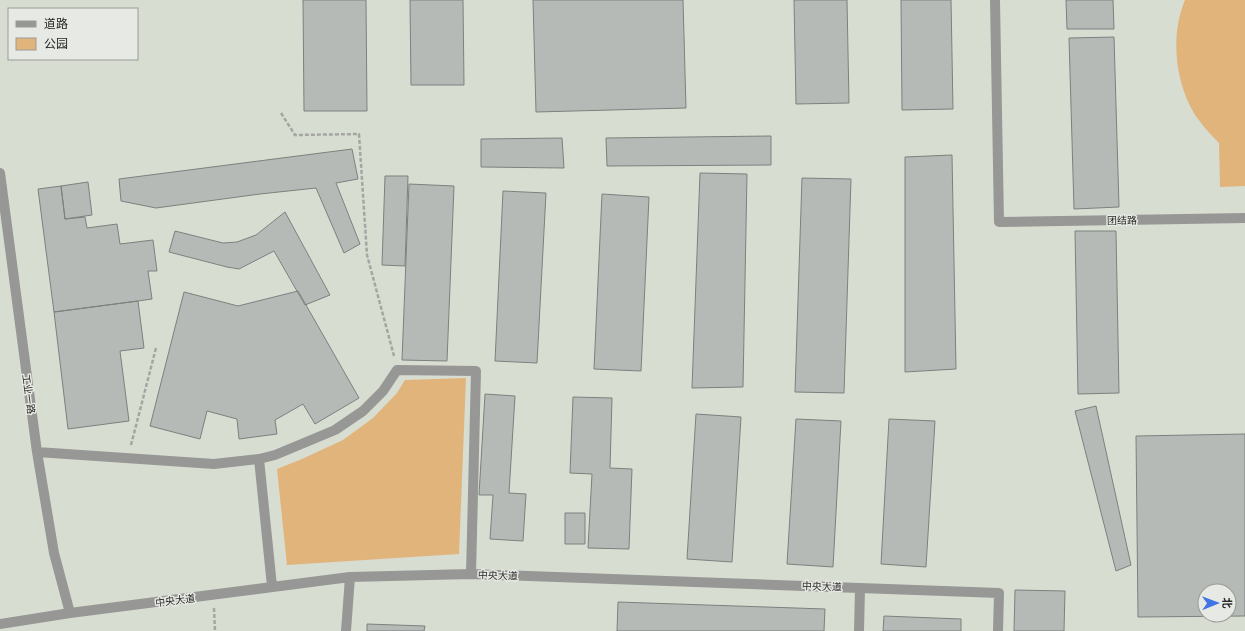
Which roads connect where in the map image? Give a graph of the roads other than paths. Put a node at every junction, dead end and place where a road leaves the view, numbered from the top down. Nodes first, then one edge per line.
1 (995, 0) edge
2 (0, 174) edge
3 (1245, 218) edge
4 (37, 452) junction
5 (259, 459) junction
6 (472, 574) junction
7 (350, 577) junction
8 (272, 586) junction
9 (860, 588) junction
10 (70, 613) junction
11 (0, 624) edge
12 (346, 631) edge
13 (859, 631) edge
14 (998, 631) edge

1 - 3 street, 团结路
2 - 4 street, 工业一路
4 - 5 street
4 - 10 street, 工业一路
5 - 6 street
5 - 8 street
6 - 7 street, 中央大道
6 - 9 street, 中央大道
7 - 8 street, 中央大道
7 - 12 street
8 - 10 street, 中央大道
9 - 13 street
9 - 14 street, 中央大道
10 - 11 street, 中央大道

